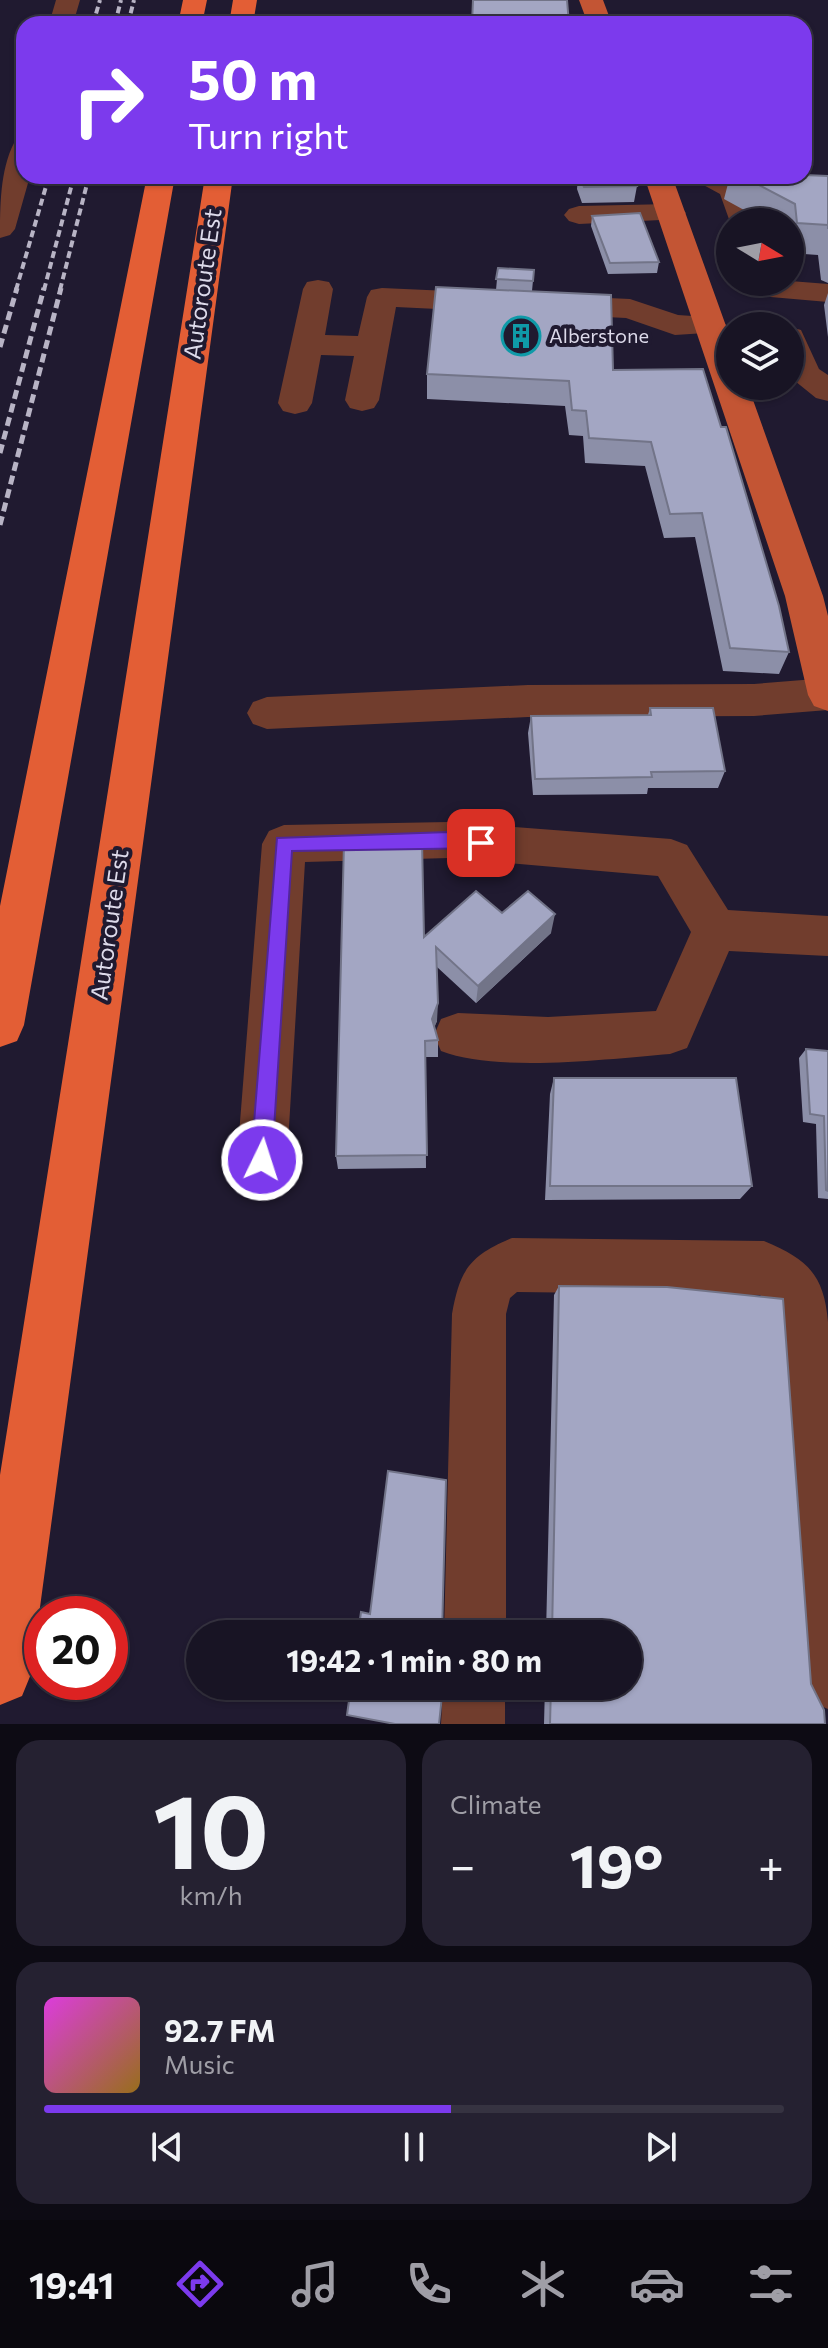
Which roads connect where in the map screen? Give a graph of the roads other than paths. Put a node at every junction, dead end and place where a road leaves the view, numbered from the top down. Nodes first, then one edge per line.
1 (16, 176) edge
2 (159, 184) edge
3 (218, 184) edge
4 (661, 184) edge
5 (733, 185) edge
6 (740, 208) edge
7 (671, 213) junction
8 (579, 215) dead end
9 (0, 229) edge
10 (318, 289) dead end
11 (804, 290) edge
12 (828, 293) edge
13 (710, 325) junction
14 (716, 343) edge
15 (307, 344) junction
16 (372, 347) junction
17 (804, 372) edge
18 (828, 390) edge
19 (362, 400) dead end
20 (736, 400) edge
21 (295, 403) dead end
22 (816, 598) edge
23 (828, 695) edge
24 (267, 713) dead end
25 (715, 930) junction
26 (828, 936) edge
27 (0, 1025) edge
28 (458, 1035) dead end
29 (262, 1160) dead end
30 (475, 1620) edge
31 (0, 1674) edge
32 (828, 1678) edge
33 (474, 1700) edge
34 (473, 1724) edge

1 - 9 street
2 - 27 highway
3 - 31 highway, Autoroute Est
4 - 7 main road
5 - 6 street
7 - 8 street
7 - 13 main road
10 - 15 street
11 - 12 street
13 - 14 main road
13 - 16 street
15 - 16 street
15 - 21 street
16 - 19 street
17 - 18 street
20 - 22 main road
22 - 23 main road
23 - 24 street
25 - 26 street
25 - 28 street
25 - 29 street
30 - 32 street
33 - 34 street

